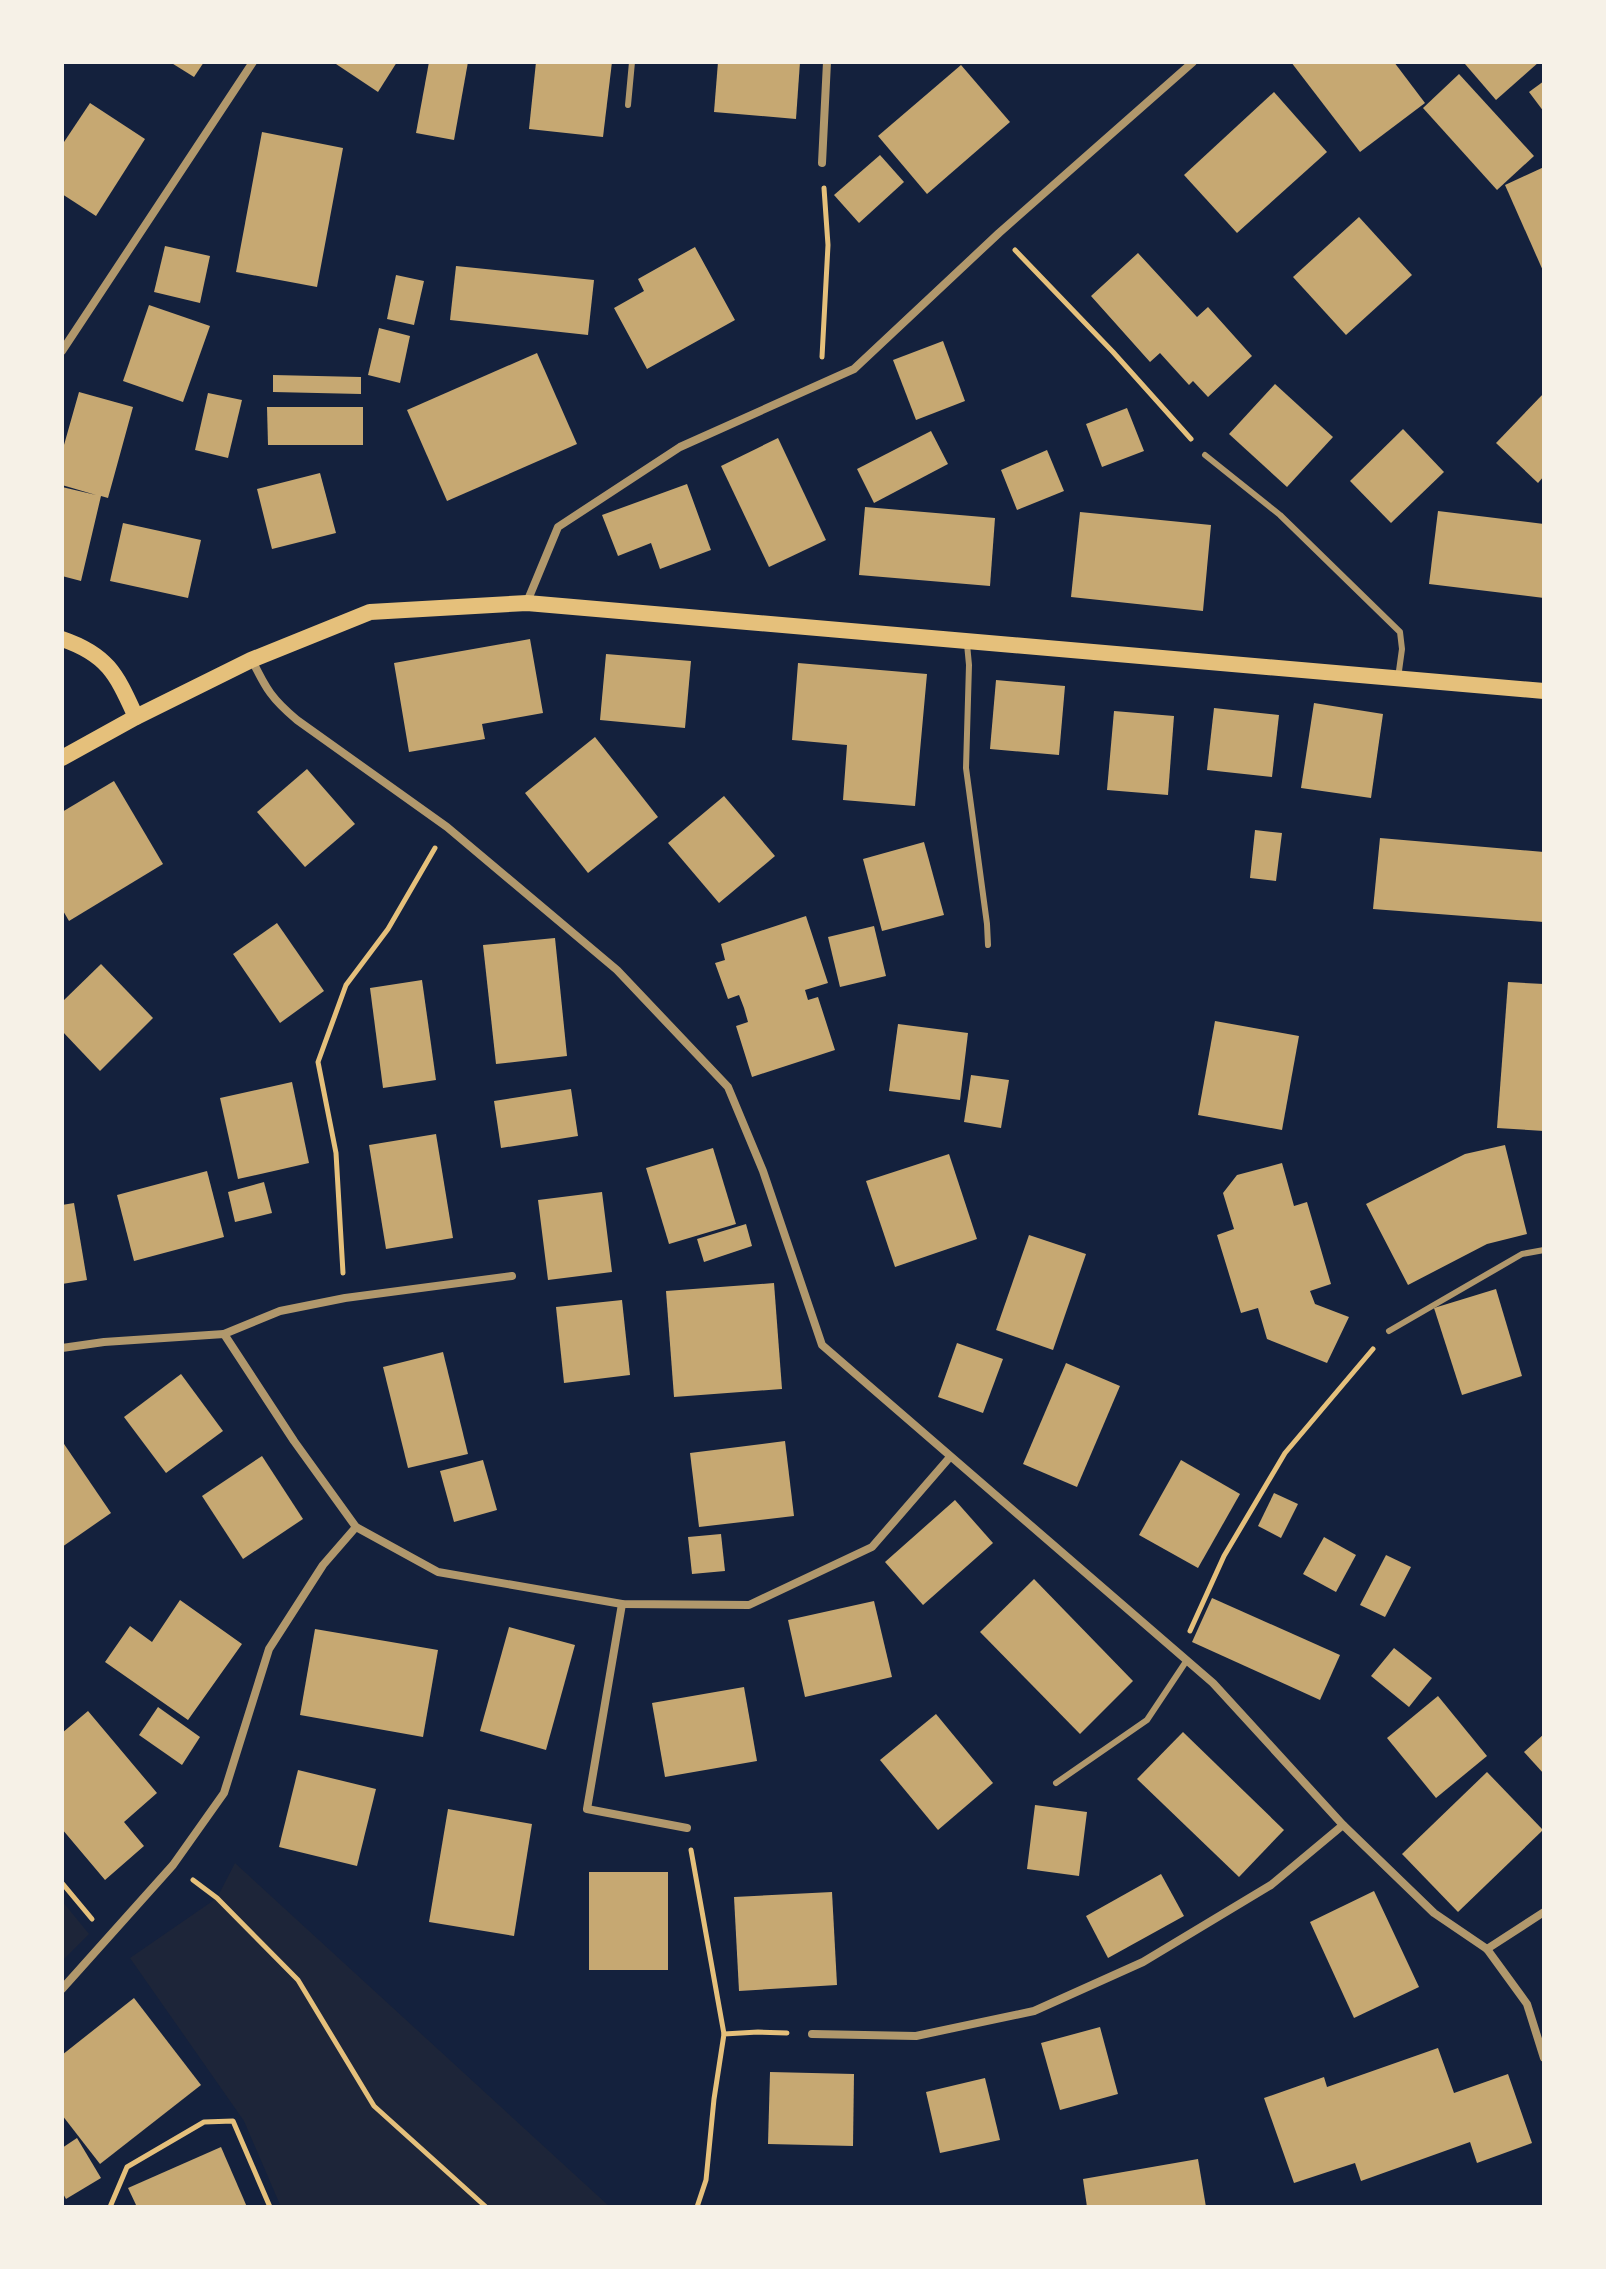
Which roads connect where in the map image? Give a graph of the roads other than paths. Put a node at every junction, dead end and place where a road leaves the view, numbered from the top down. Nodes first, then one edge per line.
1 (253, 62) edge
2 (632, 62) edge
3 (827, 62) edge
4 (1193, 62) edge
5 (628, 105) dead end
6 (822, 163) road end
7 (62, 351) edge
8 (1205, 455) road end
9 (527, 603) junction
10 (62, 639) edge
11 (967, 641) junction
12 (251, 660) junction
13 (1398, 678) junction
14 (1544, 691) edge
15 (136, 717) junction
16 (62, 758) edge
17 (988, 945) dead end
18 (1544, 1250) edge
19 (512, 1276) dead end
20 (1389, 1331) road end
21 (224, 1334) junction
22 (62, 1348) edge
23 (950, 1457) junction
24 (356, 1527) junction
25 (622, 1604) junction
26 (1183, 1657) junction
27 (1056, 1783) dead end
28 (1343, 1825) junction
29 (687, 1828) road end
30 (1544, 1912) edge
31 (1487, 1949) junction
32 (62, 1989) edge
33 (812, 2034) road end
34 (1544, 2058) edge

1 - 7 street
2 - 5 lane
3 - 6 street
4 - 9 street
8 - 13 lane
9 - 11 main road
9 - 12 main road
10 - 15 main road
11 - 13 main road
11 - 17 lane
12 - 15 main road
12 - 23 street
13 - 14 main road
15 - 16 main road
18 - 20 lane
19 - 21 street
21 - 22 street
21 - 24 street
23 - 25 street
23 - 26 street
24 - 25 street
24 - 32 street
25 - 29 street
26 - 27 lane
26 - 28 street
28 - 31 street
28 - 33 street
30 - 31 street
31 - 34 street

